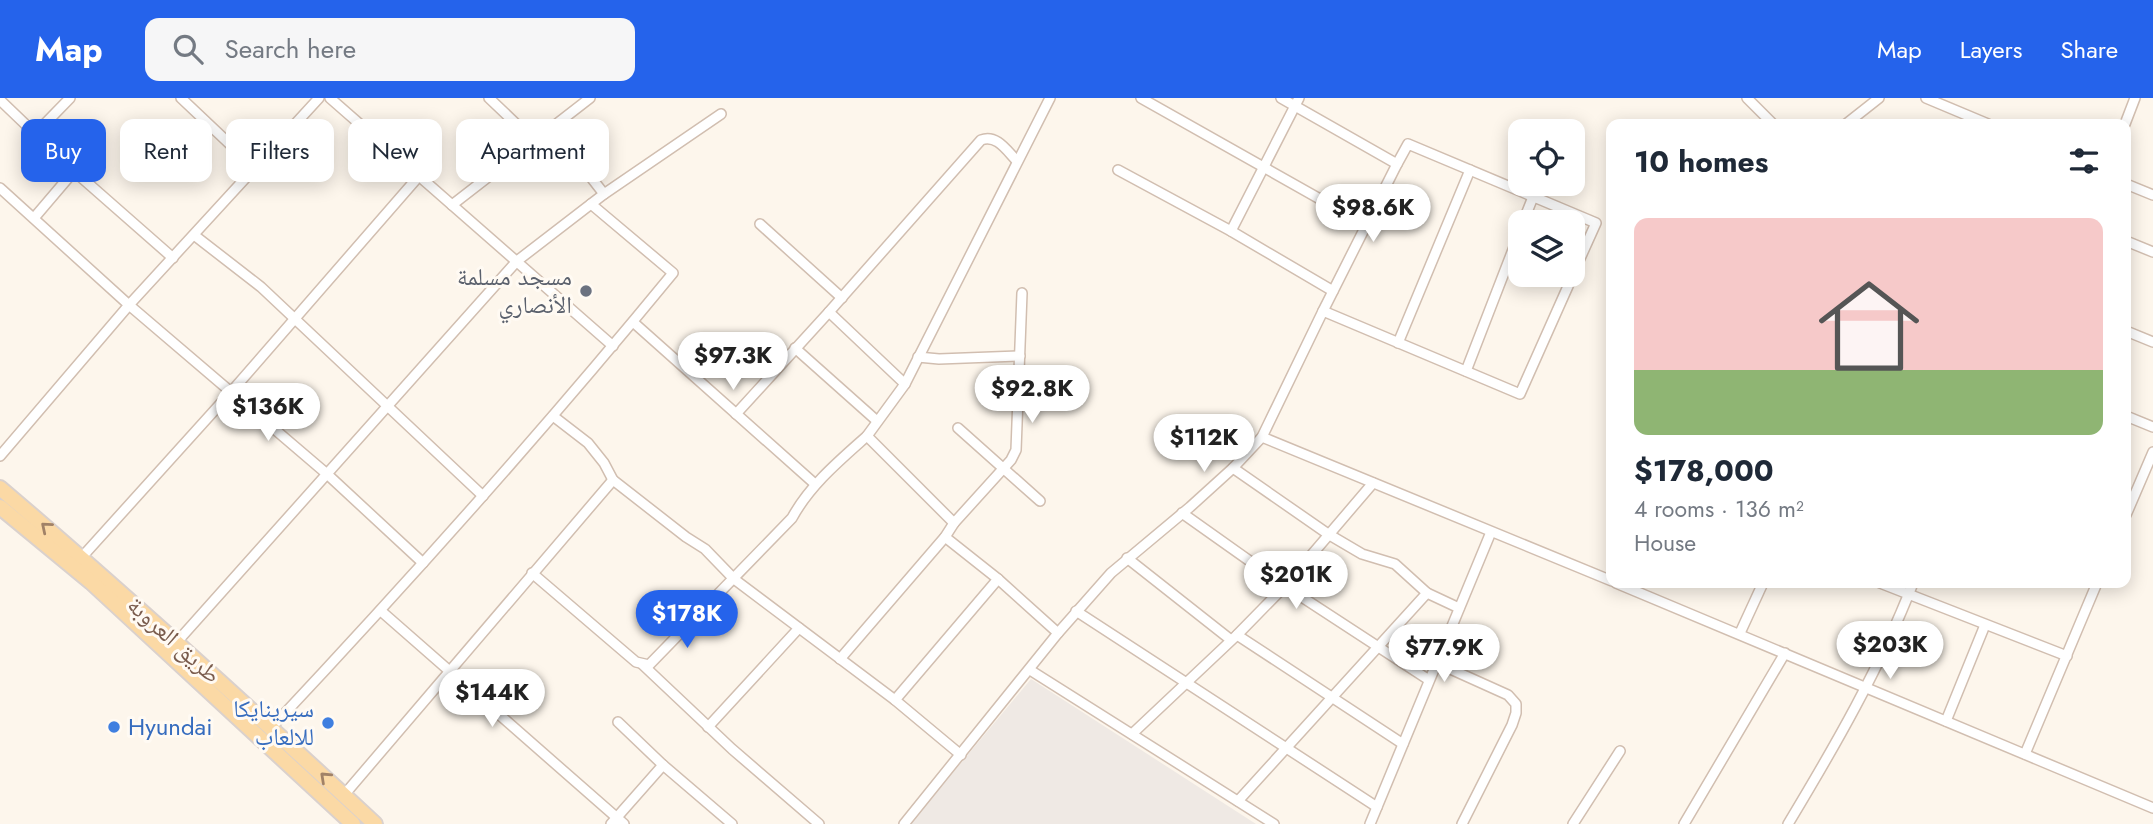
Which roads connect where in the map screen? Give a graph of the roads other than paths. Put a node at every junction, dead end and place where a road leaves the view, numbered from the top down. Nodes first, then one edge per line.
1 (70, 98) edge
2 (181, 98) edge
3 (319, 98) edge
4 (330, 98) edge
5 (489, 98) edge
6 (590, 98) edge
7 (1050, 98) edge
8 (1140, 98) edge
9 (1281, 98) edge
10 (1746, 98) edge
11 (1879, 98) edge
12 (1926, 98) edge
13 (2135, 98) edge
14 (0, 100) edge
15 (1297, 102) edge
16 (720, 114) dead end
17 (50, 119) edge
18 (300, 119) edge
19 (354, 119) edge
20 (511, 119) edge
21 (562, 119) edge
22 (1768, 119) edge
23 (1853, 119) edge
24 (1964, 119) edge
25 (2126, 119) edge
26 (21, 120) edge
27 (226, 141) edge
28 (1017, 162) junction
29 (1397, 164) junction
30 (1265, 167) junction
31 (1118, 170) dead end
32 (1470, 170) junction
33 (65, 182) edge
34 (87, 182) edge
35 (242, 182) edge
36 (414, 182) edge
37 (426, 182) edge
38 (481, 182) edge
39 (595, 182) edge
40 (2131, 186) edge
41 (0, 188) edge
42 (604, 194) junction
43 (2153, 195) edge
44 (1533, 197) junction
45 (591, 204) junction
46 (452, 205) junction
47 (1528, 210) edge
48 (1564, 210) edge
49 (34, 218) junction
50 (1585, 218) edge
51 (760, 225) dead end
52 (1366, 225) junction
53 (1231, 231) junction
54 (194, 235) junction
55 (2131, 243) edge
56 (1585, 247) edge
57 (2153, 252) edge
58 (173, 258) junction
59 (517, 261) junction
60 (1508, 263) edge
61 (1567, 287) edge
62 (1333, 290) junction
63 (1022, 293) dead end
64 (842, 298) junction
65 (129, 305) junction
66 (1323, 311) junction
67 (830, 312) junction
68 (295, 320) junction
69 (633, 323) junction
70 (2131, 333) edge
71 (2153, 342) edge
72 (1398, 343) junction
73 (613, 346) junction
74 (795, 348) junction
75 (1020, 356) junction
76 (918, 357) junction
77 (1466, 371) junction
78 (905, 384) junction
79 (232, 392) junction
80 (387, 406) junction
81 (736, 414) junction
82 (553, 416) junction
83 (2131, 418) edge
84 (877, 421) junction
85 (2153, 427) edge
86 (958, 428) dead end
87 (867, 436) junction
88 (1262, 437) junction
89 (2153, 452) edge
90 (0, 456) edge
91 (1003, 468) junction
92 (1233, 468) junction
93 (327, 474) junction
94 (613, 480) junction
95 (1373, 483) junction
96 (815, 484) junction
97 (0, 488) edge
98 (483, 496) junction
99 (2131, 500) edge
100 (1040, 501) dead end
101 (0, 507) edge
102 (1182, 513) junction
103 (954, 523) junction
104 (1491, 532) junction
105 (1328, 534) junction
106 (945, 537) junction
107 (82, 557) junction
108 (1127, 558) junction
109 (423, 563) junction
110 (532, 573) junction
111 (95, 578) junction
112 (734, 579) junction
113 (998, 579) junction
114 (1606, 579) edge
115 (1285, 586) junction
116 (1629, 588) edge
117 (1761, 588) edge
118 (1893, 588) edge
119 (1911, 588) edge
120 (2094, 588) edge
121 (1427, 593) junction
122 (1909, 594) junction
123 (1459, 608) junction
124 (381, 611) junction
125 (1076, 611) junction
126 (1984, 625) junction
127 (799, 628) junction
128 (1058, 633) junction
129 (1740, 633) junction
130 (1234, 638) junction
131 (177, 643) junction
132 (1377, 648) junction
133 (1785, 653) junction
134 (2067, 656) junction
135 (840, 659) junction
136 (1437, 663) junction
137 (643, 665) junction
138 (1030, 670) junction
139 (449, 671) junction
140 (1429, 680) junction
141 (1187, 682) junction
142 (1867, 688) junction
143 (1333, 696) junction
144 (895, 700) junction
145 (1946, 721) junction
146 (618, 722) dead end
147 (272, 727) junction
148 (708, 727) junction
149 (1132, 734) junction
150 (1403, 744) junction
151 (1286, 748) junction
152 (1620, 751) dead end
153 (2025, 754) junction
154 (961, 755) junction
155 (663, 765) junction
156 (344, 795) junction
157 (1238, 801) junction
158 (1377, 807) junction
159 (2153, 807) edge
160 (617, 822) edge
161 (353, 824) edge
162 (375, 824) edge
163 (732, 824) edge
164 (819, 824) edge
165 (904, 824) edge
166 (1274, 824) edge
167 (1370, 824) edge
168 (1462, 824) edge
169 (1573, 824) edge
170 (1684, 824) edge
171 (1788, 824) edge

1 - 17 street
2 - 27 street
3 - 18 street
4 - 19 street
5 - 20 street
6 - 21 street
7 - 28 street
8 - 30 street
9 - 15 street
10 - 22 street
11 - 23 street
12 - 24 street
13 - 25 street
14 - 26 street
15 - 29 street
15 - 30 street
16 - 42 street
28 - 64 street
28 - 76 street
29 - 32 street
29 - 52 street
30 - 52 street
30 - 53 street
31 - 53 street
32 - 44 street
32 - 72 street
33 - 49 street
34 - 58 street
35 - 54 street
36 - 68 street
37 - 46 street
38 - 46 street
39 - 42 street
40 - 43 street
41 - 49 street
42 - 45 street
44 - 47 street
44 - 48 street
45 - 59 street
45 - 69 street
46 - 59 street
49 - 65 street
50 - 56 street
51 - 64 street
52 - 62 street
53 - 62 street
54 - 58 street
54 - 68 street
55 - 57 street
58 - 65 street
59 - 73 street
59 - 80 street
60 - 77 street
61 - 77 street
62 - 66 street
63 - 75 street
64 - 67 street
65 - 79 street
65 - 90 street
66 - 72 street
66 - 88 street
67 - 74 street
67 - 78 street
68 - 79 street
68 - 80 street
69 - 73 street
69 - 81 street
70 - 71 street
72 - 77 street
73 - 82 street
74 - 81 street
74 - 84 street
75 - 76 street
75 - 91 street
76 - 78 street
78 - 84 street
79 - 93 street
79 - 107 street
80 - 93 street
80 - 98 street
81 - 96 street
82 - 94 street
82 - 98 street
83 - 85 street
84 - 87 street
86 - 91 street
87 - 96 street
87 - 103 street
88 - 92 street
88 - 95 street
89 - 99 street
91 - 100 street
91 - 103 street
92 - 102 street
92 - 105 street
93 - 109 street
93 - 131 street
94 - 110 street
94 - 112 street
95 - 104 street
95 - 105 street
96 - 112 street
107 -> 97 main road, طريق العروبة
98 - 109 street
101 - 111 main road
102 - 108 street
102 - 115 street
103 - 106 street
104 - 114 street
104 - 123 street
105 - 115 street
105 - 121 street
106 - 113 street
106 - 135 street
107 - 111 main road, طريق العروبة
108 - 125 street
108 - 130 street
109 - 124 street
110 - 137 street
110 - 139 street
111 - 131 main road, طريق العروبة
111 - 161 main road
112 - 127 street
112 - 137 street
113 - 128 street
113 - 144 street
115 - 130 street
115 - 132 street
116 - 129 street
117 - 129 street
118 - 122 street
119 - 122 street
120 - 134 street
121 - 123 street
121 - 132 street
122 - 126 street
122 - 142 street
123 - 136 street
124 - 139 street
124 - 147 street
125 - 128 street
125 - 141 street
126 - 134 street
126 - 145 street
127 - 135 street
127 - 148 street
128 - 138 street
129 - 133 street
130 - 141 street
130 - 143 street
131 - 147 main road, طريق العروبة
132 - 140 street
132 - 143 street
133 - 142 street
133 - 170 street
134 - 153 street
135 - 144 street
136 - 140 street
136 - 168 street
137 - 148 street
138 - 149 street
138 - 154 street
139 - 156 street
139 - 160 street
140 - 150 street
141 - 149 street
141 - 151 street
142 - 145 street
142 - 171 street
143 - 150 street
143 - 151 street
144 - 154 street
145 - 153 street
146 - 155 street
156 -> 147 main road, طريق العروبة
148 - 164 street
149 - 157 street
150 - 158 street
151 - 157 street
151 - 158 street
152 - 169 street
153 - 159 street
154 - 165 street
155 - 160 street
155 - 163 street
156 - 162 main road, طريق العروبة
157 - 166 street
158 - 167 street

